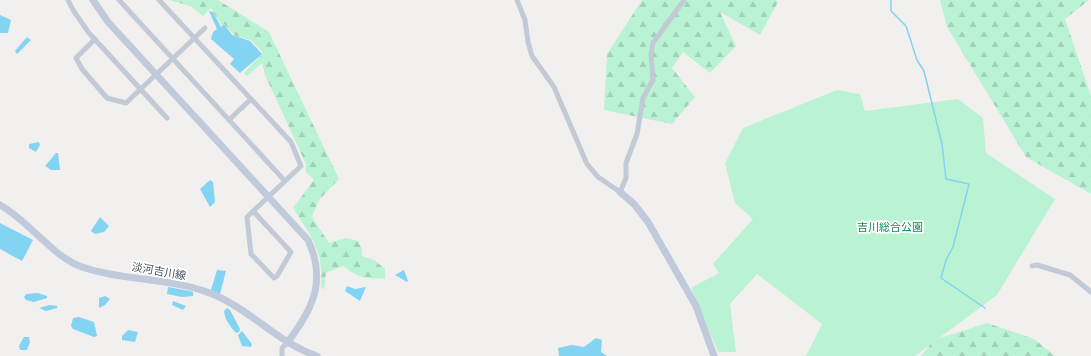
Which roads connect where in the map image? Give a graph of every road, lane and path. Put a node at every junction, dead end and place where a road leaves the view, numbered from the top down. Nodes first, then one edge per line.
1 (68, 0) edge
2 (93, 0) edge
3 (119, 0) edge
4 (159, 0) edge
5 (517, 0) edge
6 (684, 0) edge
7 (205, 28) dead end
8 (95, 39) junction
9 (195, 39) junction
10 (173, 58) junction
11 (156, 74) junction
12 (140, 89) junction
13 (251, 99) junction
14 (167, 118) dead end
15 (229, 120) junction
16 (286, 181) junction
17 (620, 192) junction
18 (269, 196) junction
19 (0, 205) edge
20 (253, 211) junction
21 (1032, 266) dead end
22 (1091, 292) edge
23 (287, 343) junction
24 (282, 356) edge
25 (317, 356) edge
26 (714, 356) edge

1 - 8 street
2 - 11 street
3 - 10 street
4 - 9 street
5 - 17 street
6 - 17 street
7 - 9 street
8 - 12 street
8 - 12 street
9 - 10 street
9 - 13 street
10 - 11 street
10 - 15 street
11 - 12 street
11 - 18 street
12 - 14 street
13 - 15 street
13 - 16 street
15 - 16 street
16 - 18 street
17 - 26 street
18 - 20 street
18 - 23 street
19 - 23 street, 淡河吉川線
20 - 20 street
21 - 22 street
23 - 24 street
23 - 25 street, 淡河吉川線

